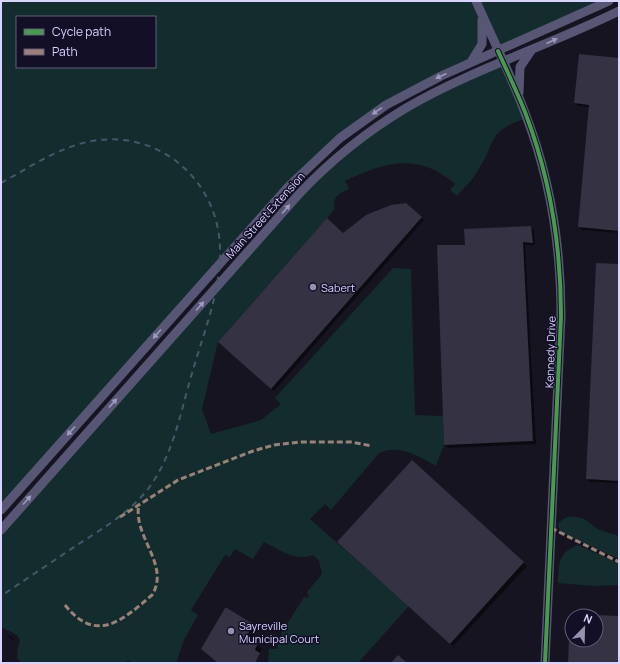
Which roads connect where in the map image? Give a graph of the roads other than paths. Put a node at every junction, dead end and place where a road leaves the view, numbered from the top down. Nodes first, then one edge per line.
1 (476, 1) edge
2 (609, 1) edge
3 (619, 11) edge
4 (482, 15) junction
5 (532, 50) junction
6 (498, 51) junction
7 (503, 62) junction
8 (471, 63) junction
9 (518, 96) junction
10 (1, 510) edge
11 (1, 530) edge
12 (545, 663) edge

1 - 4 main road, Kennedy Drive
2 - 6 main road, Main Street Extension
5 -> 3 main road, Main Street Extension
4 - 6 main road, Kennedy Drive
4 - 8 main road
5 - 7 main road, Main Street Extension
5 - 9 main road
6 - 7 main road, Kennedy Drive
6 - 8 main road, Main Street Extension
7 - 9 main road, Kennedy Drive
11 -> 7 main road, Main Street Extension
8 -> 10 main road, Main Street Extension
9 - 12 main road, Kennedy Drive

